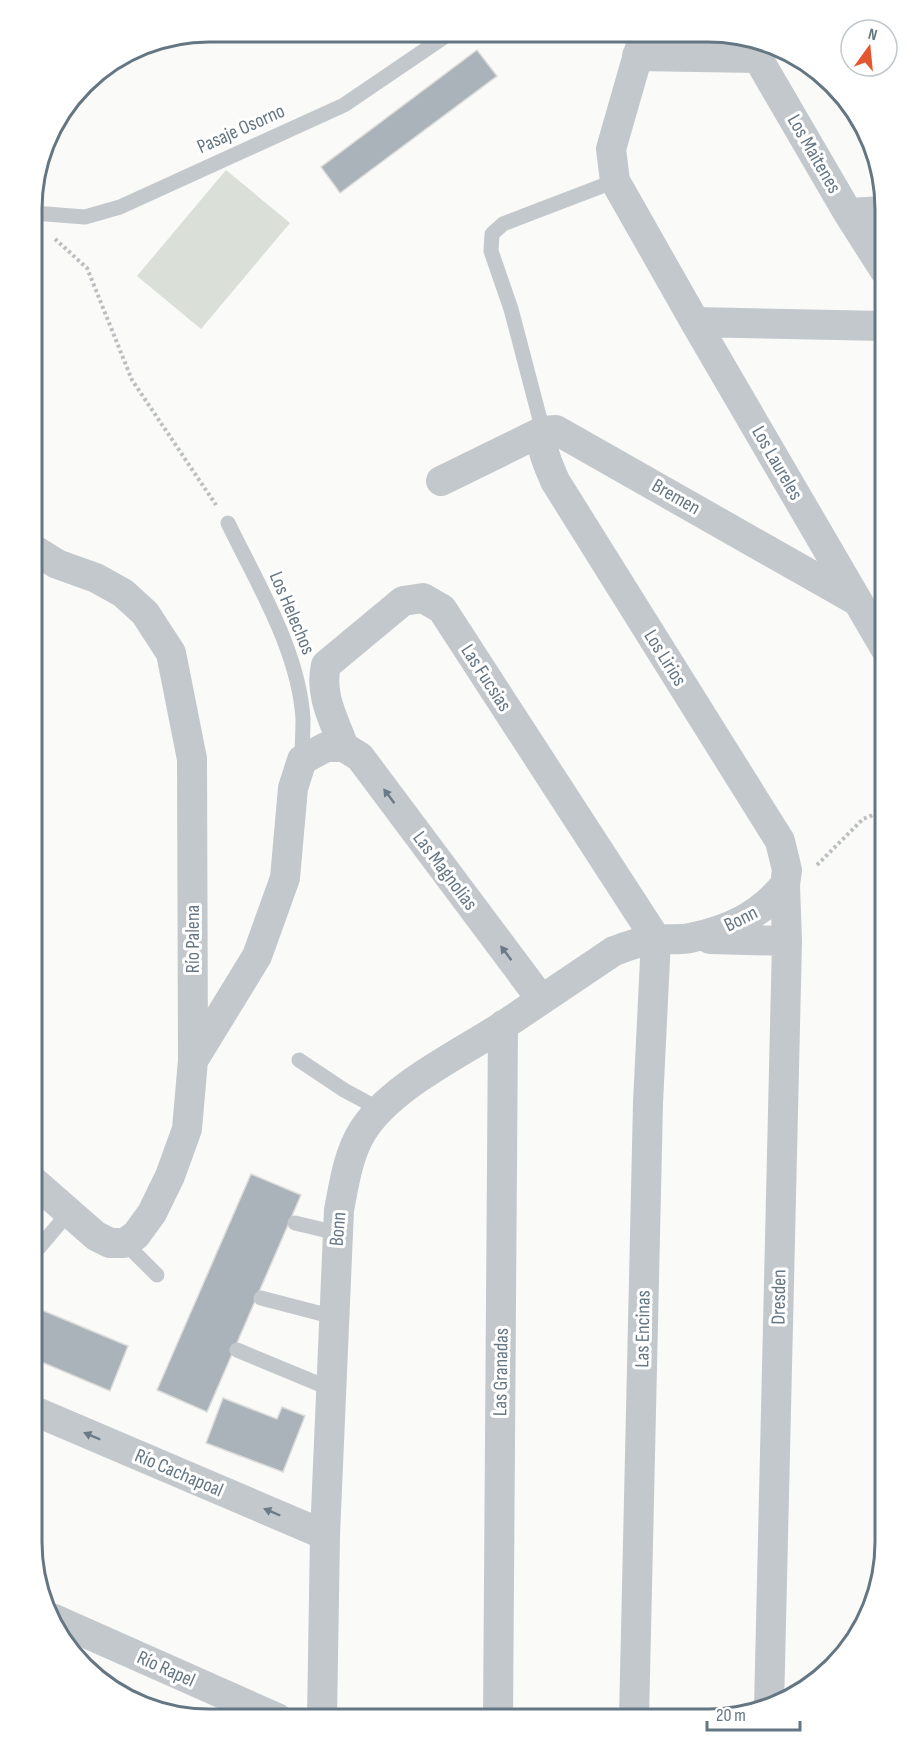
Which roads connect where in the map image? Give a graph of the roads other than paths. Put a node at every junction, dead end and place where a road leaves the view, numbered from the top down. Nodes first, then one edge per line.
1 (437, 42) edge
2 (640, 45) edge
3 (748, 47) edge
4 (752, 48) edge
5 (615, 181) junction
6 (875, 212) edge
7 (848, 213) junction
8 (42, 214) edge
9 (875, 255) edge
10 (695, 322) junction
11 (875, 326) edge
12 (543, 431) junction
13 (441, 481) dead end
14 (228, 524) road end
15 (42, 560) edge
16 (860, 603) junction
17 (875, 630) edge
18 (344, 747) junction
19 (302, 760) junction
20 (785, 885) junction
21 (656, 939) junction
22 (689, 939) junction
23 (787, 941) junction
24 (541, 999) junction
25 (503, 1025) junction
26 (194, 1060) junction
27 (299, 1060) dead end
28 (380, 1109) junction
29 (42, 1189) edge
30 (69, 1212) junction
31 (295, 1223) dead end
32 (337, 1233) junction
33 (125, 1243) junction
34 (42, 1244) edge
35 (157, 1275) dead end
36 (261, 1298) dead end
37 (334, 1317) junction
38 (237, 1350) dead end
39 (331, 1389) junction
40 (42, 1414) edge
41 (325, 1535) junction
42 (63, 1623) edge
43 (769, 1697) edge
44 (257, 1709) edge
45 (322, 1709) edge
46 (498, 1709) edge
47 (634, 1709) edge

1 - 8 lane, Pasaje Osorno
2 - 3 street, Los Laureles
2 - 5 street, Los Laureles
4 - 7 street, Los Maitenes
5 - 10 street, Los Laureles
5 - 12 lane
6 - 7 street
7 - 9 street, Los Maitenes
10 - 11 street
10 - 16 street, Los Laureles
12 - 13 street
12 - 16 street, Bremen
12 - 20 street, Los Lirios
14 - 19 lane, Los Helechos
15 - 26 street, Río Palena
16 - 17 street
18 - 19 street
18 - 21 street, Las Fucsias
24 -> 18 street, Las Magnolias
19 - 26 street
20 - 22 street, Bonn
20 - 23 street, Dresden
21 - 22 street, Bonn
21 - 24 street, Bonn
21 - 47 street, Las Encinas
22 - 23 street, Bonn
23 - 43 street, Dresden
24 - 25 street, Bonn
25 - 28 street, Bonn
25 - 46 street, Las Granadas
26 - 33 street, Río Palena
27 - 28 lane
28 - 32 street, Bonn
29 - 30 street
30 - 33 street
30 - 34 lane
31 - 32 lane
32 - 37 street, Bonn
33 - 35 lane
36 - 37 lane
37 - 39 street, Bonn
38 - 39 lane
39 - 41 street, Bonn
41 -> 40 street, Río Cachapoal
41 - 45 street, Bonn
42 - 44 street, Río Rapel

